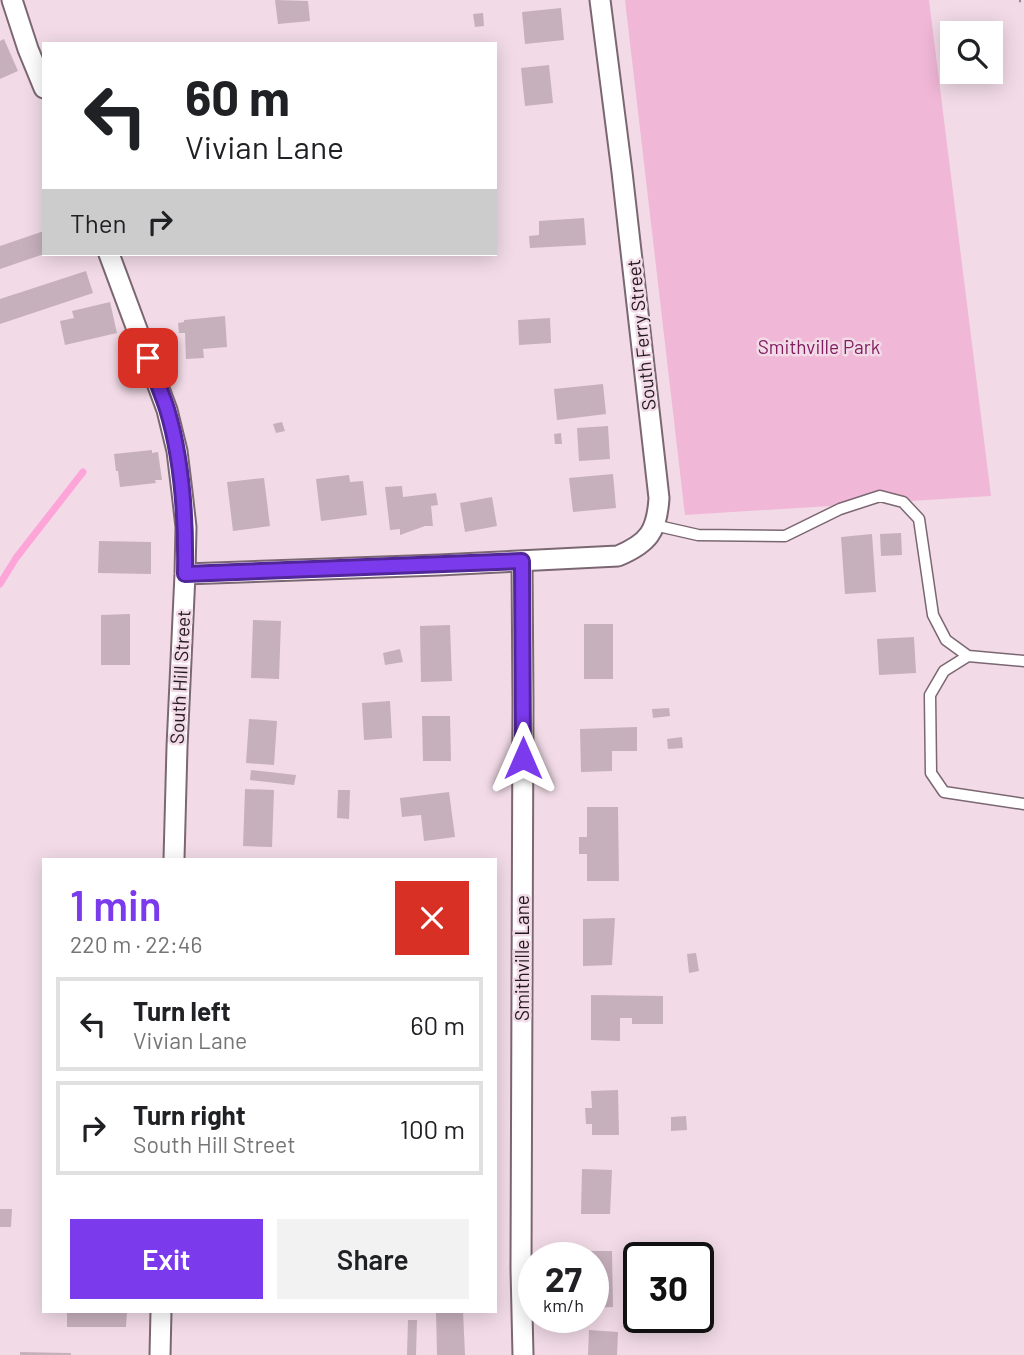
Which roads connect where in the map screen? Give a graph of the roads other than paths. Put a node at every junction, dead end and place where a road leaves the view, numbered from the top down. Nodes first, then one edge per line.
1 (12, 0) edge
2 (600, 0) edge
3 (42, 83) edge
4 (111, 256) edge
5 (654, 525) junction
6 (522, 561) junction
7 (185, 574) junction
8 (968, 656) junction
9 (1024, 661) edge
10 (1024, 804) edge
11 (174, 858) edge
12 (161, 1313) edge
13 (160, 1355) edge
14 (523, 1355) edge

1 - 3 street
2 - 5 street, South Ferry Street
4 - 7 street, South Hill Street
5 - 6 street
5 - 8 lane
6 - 7 street
6 - 14 street, Smithville Lane
7 - 11 street, South Hill Street
8 - 9 lane
8 - 10 lane
12 - 13 street

